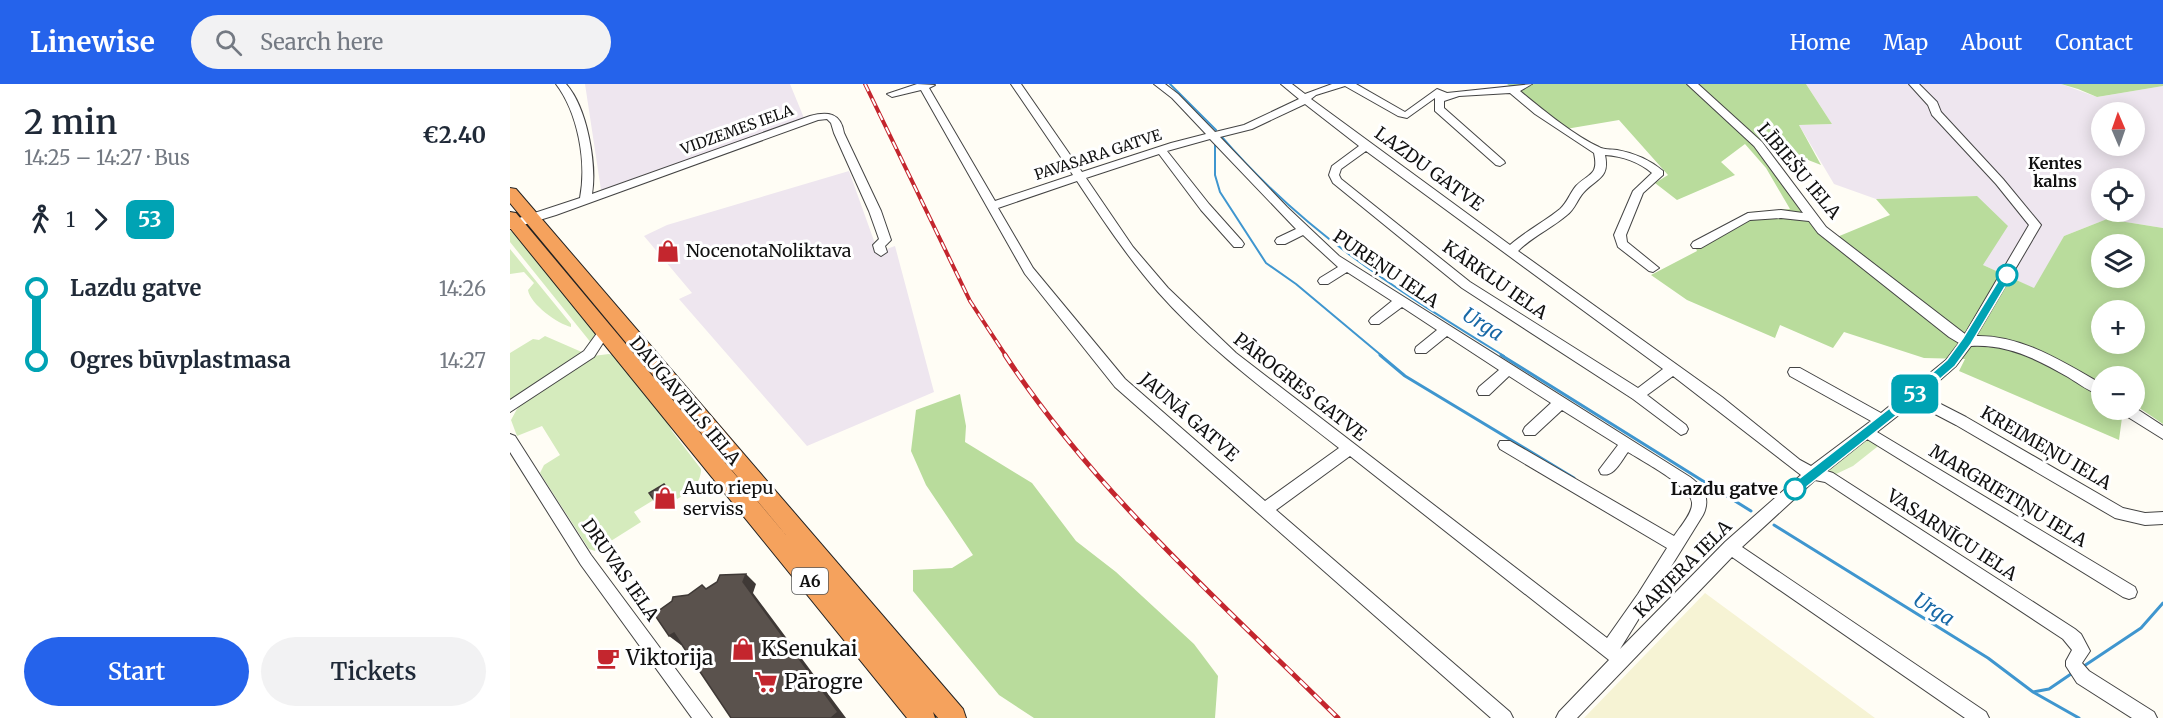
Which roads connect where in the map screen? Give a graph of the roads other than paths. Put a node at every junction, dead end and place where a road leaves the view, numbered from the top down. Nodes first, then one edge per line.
1 (561, 84) edge
2 (1017, 84) edge
3 (1159, 84) edge
4 (1286, 84) edge
5 (1342, 84) edge
6 (1349, 84) edge
7 (1527, 84) edge
8 (1692, 84) edge
9 (1914, 84) edge
10 (925, 85) edge
11 (1512, 89) junction
12 (892, 94) dead end
13 (1444, 95) junction
14 (1305, 98) junction
15 (1217, 134) junction
16 (1366, 146) junction
17 (1161, 150) junction
18 (1599, 152) junction
19 (1500, 163) dead end
20 (1078, 177) junction
21 (510, 193) edge
22 (585, 200) junction
23 (992, 206) junction
24 (1810, 217) junction
25 (517, 221) edge
26 (1304, 230) junction
27 (1281, 241) dead end
28 (1238, 244) dead end
29 (1697, 245) dead end
30 (1512, 250) junction
31 (881, 252) dead end
32 (1347, 267) junction
33 (1653, 268) dead end
34 (1324, 281) dead end
35 (1401, 301) junction
36 (1376, 321) dead end
37 (1446, 330) junction
38 (604, 332) junction
39 (1967, 341) junction
40 (1421, 350) dead end
41 (620, 351) junction
42 (589, 354) junction
43 (1509, 369) junction
44 (1672, 369) junction
45 (1796, 372) dead end
46 (2091, 385) edge
47 (1484, 391) dead end
48 (1638, 395) junction
49 (1913, 396) junction
50 (1561, 402) junction
51 (510, 407) edge
52 (1882, 420) junction
53 (2143, 420) edge
54 (1681, 429) dead end
55 (1530, 431) dead end
56 (1866, 432) junction
57 (2163, 433) edge
58 (510, 440) edge
59 (1627, 444) junction
60 (1505, 445) dead end
61 (1349, 449) junction
62 (1606, 470) dead end
63 (1812, 474) junction
64 (1264, 510) junction
65 (2163, 518) edge
66 (1676, 545) junction
67 (1730, 547) junction
68 (2129, 592) dead end
69 (1614, 655) junction
70 (703, 718) edge
71 (923, 718) edge
72 (954, 718) edge
73 (1504, 718) edge
74 (1565, 718) edge
75 (1980, 718) edge
76 (2148, 718) edge

1 - 22 street
2 - 20 street, PĀROGRES GATVE
3 - 15 street, PUREŅU IELA
4 - 14 street, LAZDU GATVE
5 - 14 street, PAVASARA GATVE
6 - 13 street
7 - 11 street
8 - 24 street, LĪBIEŠU IELA
9 - 39 street, KARJERA IELA
10 - 12 street
10 - 23 street, JAUNĀ GATVE
11 - 13 street
11 - 18 street
13 - 19 street
14 - 15 street, PAVASARA GATVE
14 - 16 street, LAZDU GATVE
15 - 17 street, PAVASARA GATVE
15 - 26 street, PUREŅU IELA
16 - 30 street, LAZDU GATVE
16 - 48 street, KĀRKLU IELA
17 - 20 street, PAVASARA GATVE
17 - 28 street
18 - 30 street
18 - 33 street
20 - 23 street, PAVASARA GATVE
20 - 61 street, PĀROGRES GATVE
21 - 25 highway, DAUGAVPILS IELA / A6
22 - 25 street, VIDZEMES IELA
22 - 31 street, VIDZEMES IELA
23 - 64 street, JAUNĀ GATVE
24 - 29 street
24 - 39 street, LĪBIEŠU IELA
25 - 38 highway, DAUGAVPILS IELA / A6
25 - 72 highway, DAUGAVPILS IELA / A6
26 - 27 street
26 - 32 street, PUREŅU IELA
30 - 44 street, LAZDU GATVE
32 - 34 street
32 - 35 street, PUREŅU IELA
35 - 36 street
35 - 37 street, PUREŅU IELA
37 - 40 street
37 - 43 street, PUREŅU IELA
38 - 41 highway, DAUGAVPILS IELA / A6
38 - 42 street
39 - 46 street
39 - 49 street, KARJERA IELA
41 - 42 street
41 - 71 highway, DAUGAVPILS IELA / A6
42 - 51 street
43 - 47 street
43 - 50 street, PUREŅU IELA
44 - 48 street
44 - 63 street, LAZDU GATVE
45 - 52 street
48 - 54 street, KĀRKLU IELA
49 - 52 street, KARJERA IELA
49 - 65 street, KREIMEŅU IELA
50 - 55 street
50 - 59 street, PUREŅU IELA
52 - 56 street, KARJERA IELA
53 - 57 street
56 - 63 street, KARJERA IELA
56 - 68 street, MARGRIETIŅU IELA
58 - 70 street, DRUVAS IELA
59 - 62 street
59 - 66 street, PUREŅU IELA
60 - 66 street
61 - 64 street
61 - 69 street, PĀROGRES GATVE
63 - 67 street, KARJERA IELA
63 - 76 street, VASARNĪCU IELA
64 - 73 street, JAUNĀ GATVE
66 - 69 street
67 - 69 street, KARJERA IELA
67 - 75 street
69 - 74 street, KARJERA IELA

